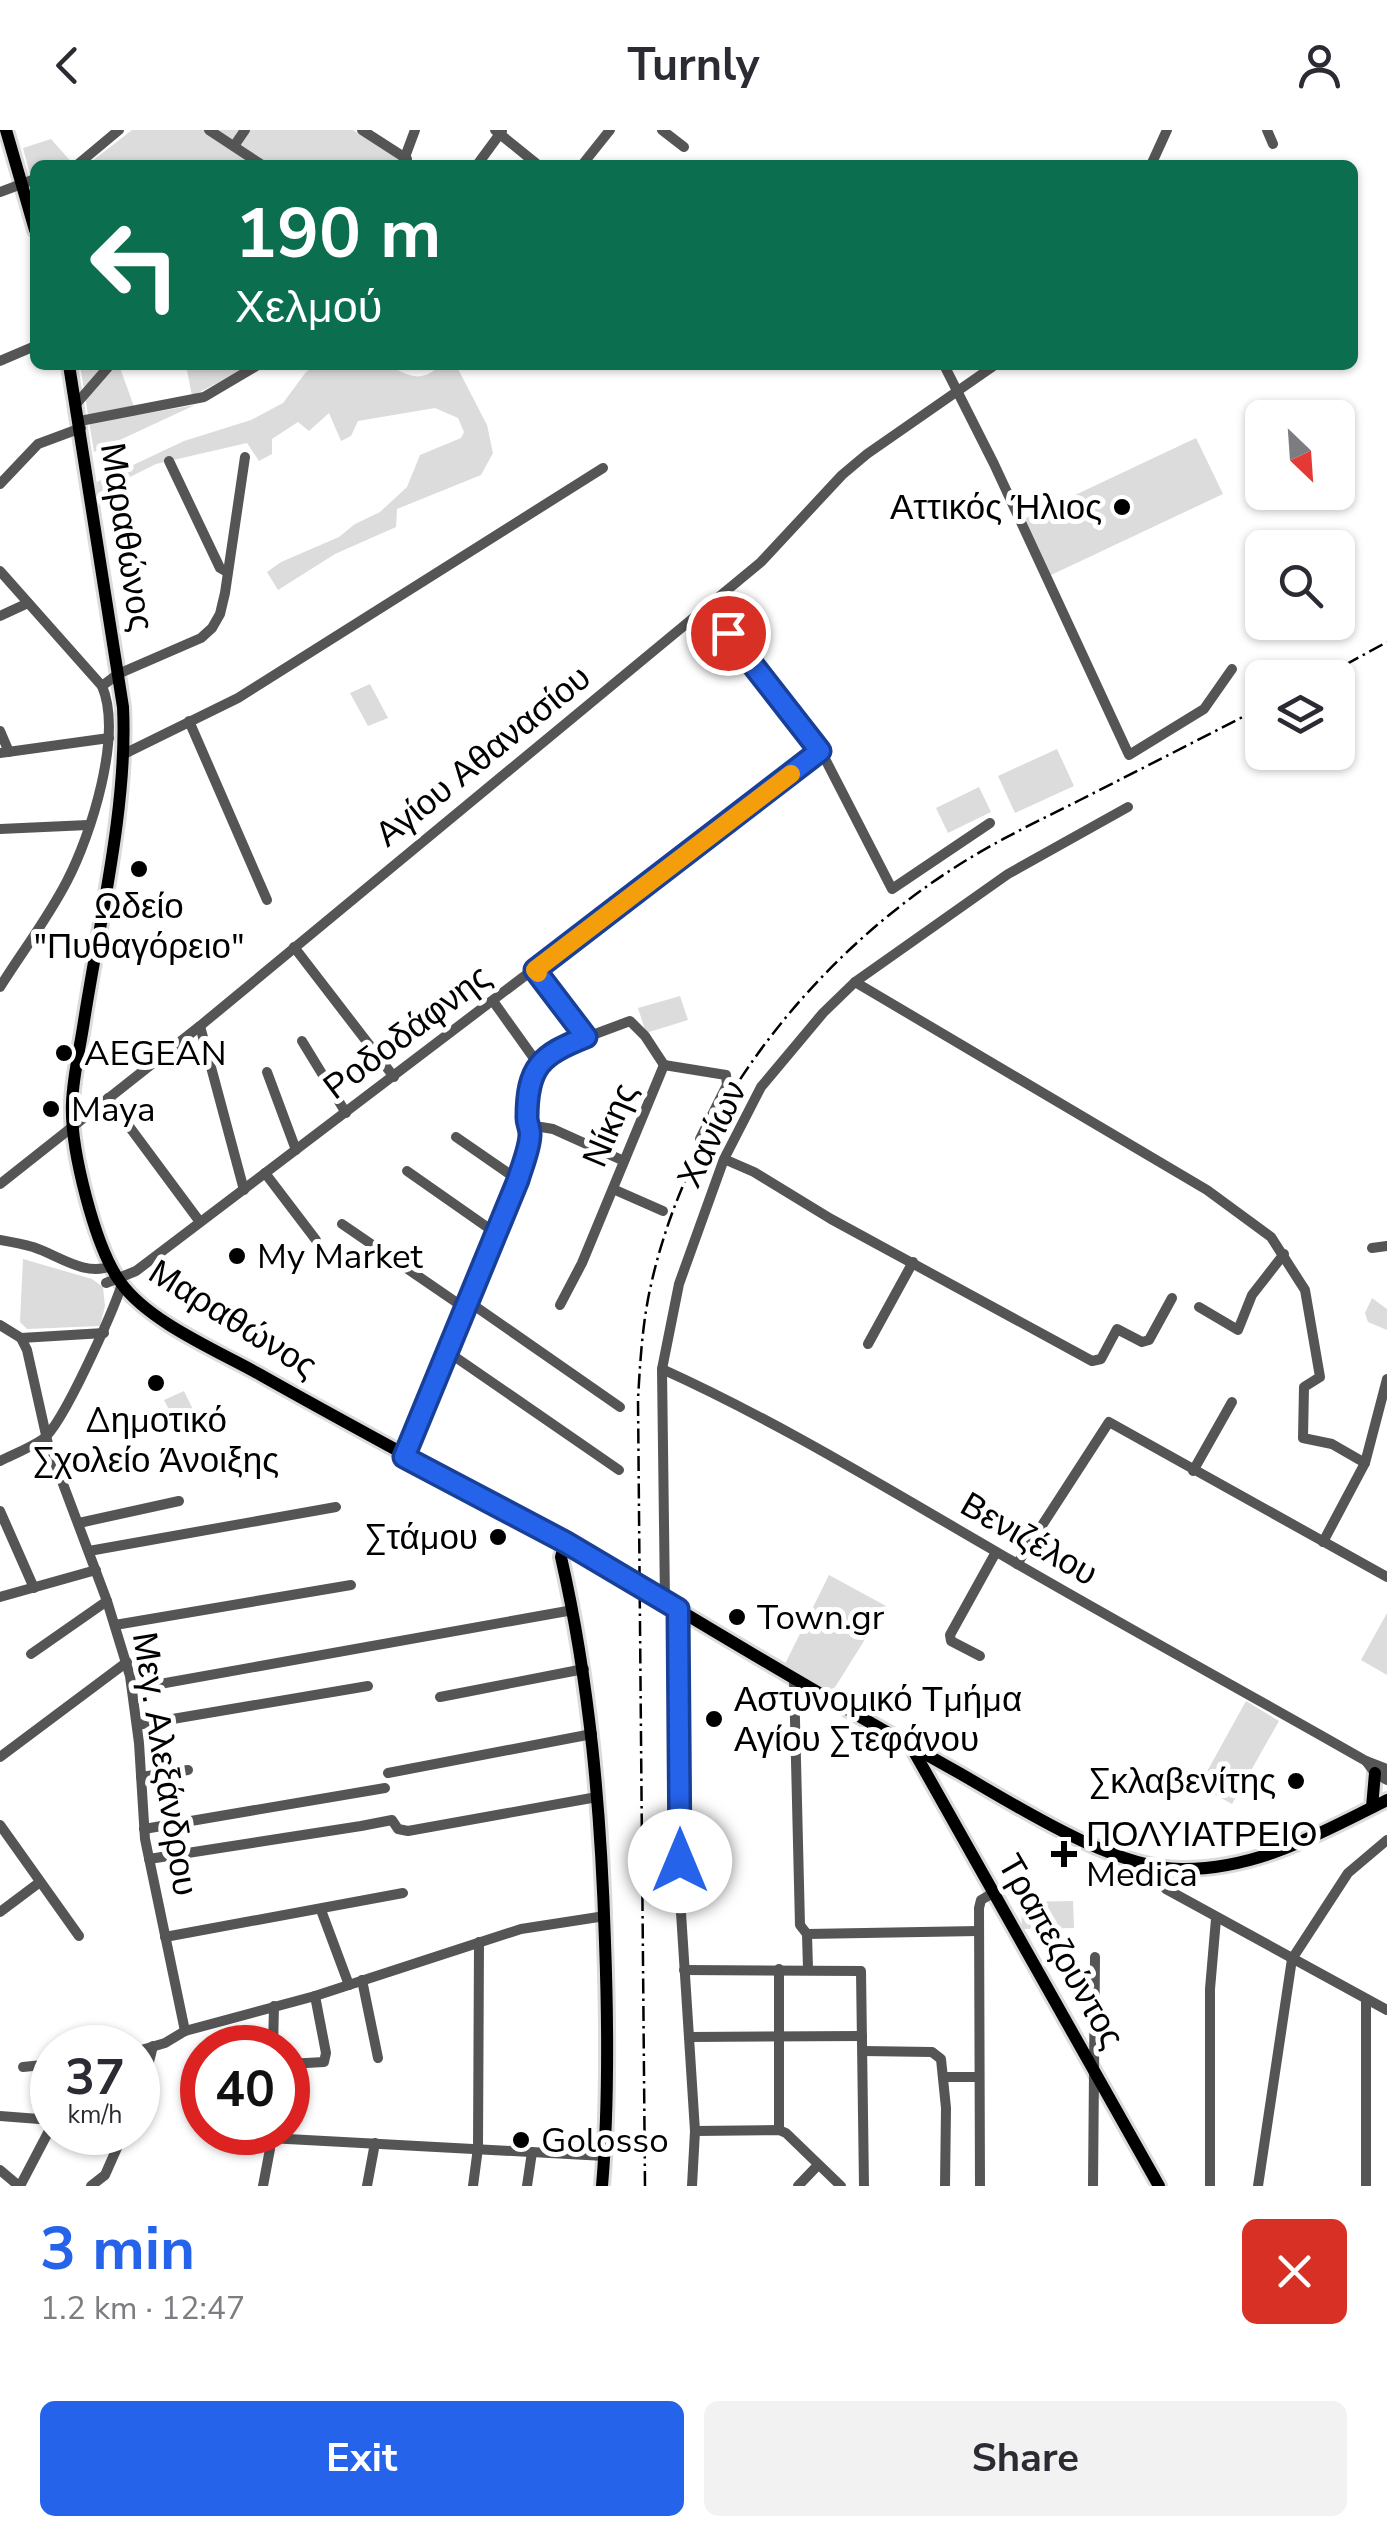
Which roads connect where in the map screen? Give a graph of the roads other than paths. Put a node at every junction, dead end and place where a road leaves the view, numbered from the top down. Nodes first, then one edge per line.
1 (6, 130) edge
2 (119, 130) edge
3 (209, 130) edge
4 (246, 130) edge
5 (362, 130) edge
6 (415, 130) edge
7 (610, 130) edge
8 (662, 130) edge
9 (1167, 130) edge
10 (1267, 130) edge
11 (499, 131) edge
12 (1273, 144) dead end
13 (234, 146) junction
14 (684, 147) dead end
15 (83, 160) edge
16 (255, 160) edge
17 (401, 160) edge
18 (405, 160) edge
19 (480, 160) edge
20 (532, 160) edge
21 (586, 160) edge
22 (1153, 160) edge
23 (28, 181) edge
24 (0, 192) edge
25 (30, 348) edge
26 (0, 361) edge
27 (70, 370) edge
28 (106, 370) edge
29 (249, 370) edge
30 (946, 370) edge
31 (987, 370) edge
32 (956, 390) junction
33 (77, 403) junction
34 (80, 424) junction
35 (245, 457) dead end
36 (168, 461) dead end
37 (603, 468) dead end
38 (2, 479) edge
39 (0, 571) edge
40 (227, 572) junction
41 (28, 603) junction
42 (707, 608) junction
43 (0, 616) edge
44 (1232, 669) dead end
45 (118, 674) junction
46 (102, 686) junction
47 (189, 721) junction
48 (0, 732) edge
49 (109, 738) junction
50 (820, 751) junction
51 (5, 753) edge
52 (124, 754) junction
53 (1128, 807) dead end
54 (990, 823) dead end
55 (88, 824) junction
56 (0, 829) edge
57 (267, 900) dead end
58 (294, 947) junction
59 (535, 970) junction
60 (856, 982) junction
61 (0, 987) edge
62 (493, 1002) junction
63 (200, 1026) junction
64 (586, 1037) junction
65 (302, 1041) dead end
66 (538, 1064) junction
67 (664, 1065) junction
68 (267, 1072) dead end
69 (394, 1077) junction
70 (108, 1098) junction
71 (346, 1113) junction
72 (72, 1124) junction
73 (530, 1133) junction
74 (456, 1137) dead end
75 (700, 1139) dead end
76 (296, 1150) junction
77 (724, 1159) junction
78 (624, 1161) junction
79 (407, 1170) dead end
80 (266, 1173) junction
81 (518, 1180) junction
82 (0, 1184) edge
83 (613, 1189) junction
84 (244, 1190) junction
85 (663, 1211) dead end
86 (200, 1222) junction
87 (342, 1224) dead end
88 (497, 1234) junction
89 (0, 1240) edge
90 (316, 1240) dead end
91 (1387, 1246) edge
92 (1372, 1248) dead end
93 (1284, 1254) junction
94 (913, 1262) junction
95 (112, 1266) junction
96 (81, 1267) junction
97 (115, 1283) junction
98 (1172, 1298) dead end
99 (560, 1305) dead end
100 (468, 1306) junction
101 (1199, 1307) dead end
102 (0, 1325) edge
103 (104, 1333) junction
104 (21, 1338) junction
105 (868, 1344) dead end
106 (448, 1352) junction
107 (662, 1370) junction
108 (1387, 1379) edge
109 (1232, 1402) dead end
110 (620, 1407) dead end
111 (46, 1437) junction
112 (404, 1457) junction
113 (0, 1461) edge
114 (1365, 1462) junction
115 (619, 1470) dead end
116 (1194, 1470) junction
117 (179, 1501) dead end
118 (336, 1508) dead end
119 (0, 1511) edge
120 (79, 1523) junction
121 (565, 1542) junction
122 (1323, 1542) junction
123 (89, 1551) junction
124 (996, 1552) junction
125 (1017, 1564) junction
126 (96, 1570) junction
127 (1387, 1577) edge
128 (351, 1585) dead end
129 (34, 1588) junction
130 (0, 1597) edge
131 (659, 1598) junction
132 (107, 1601) junction
133 (678, 1609) junction
134 (574, 1610) junction
135 (116, 1626) junction
136 (31, 1654) dead end
137 (980, 1656) dead end
138 (127, 1662) junction
139 (584, 1669) junction
140 (794, 1679) junction
141 (368, 1686) dead end
142 (132, 1689) junction
143 (440, 1697) dead end
144 (137, 1725) junction
145 (592, 1734) junction
146 (910, 1746) junction
147 (0, 1757) edge
148 (188, 1770) dead end
149 (388, 1773) dead end
150 (1383, 1774) edge
151 (141, 1777) junction
152 (385, 1788) dead end
153 (597, 1797) junction
154 (1387, 1800) edge
155 (1372, 1807) junction
156 (0, 1825) edge
157 (144, 1829) junction
158 (1387, 1840) edge
159 (149, 1859) junction
160 (1158, 1868) junction
161 (40, 1882) junction
162 (403, 1893) dead end
163 (994, 1893) junction
164 (321, 1910) junction
165 (0, 1912) edge
166 (604, 1916) junction
167 (1216, 1918) junction
168 (978, 1931) junction
169 (806, 1934) junction
170 (79, 1936) dead end
171 (165, 1938) junction
172 (479, 1942) junction
173 (1095, 1957) dead end
174 (1292, 1959) junction
175 (778, 1969) junction
176 (808, 1969) junction
177 (684, 1970) junction
178 (362, 1980) junction
179 (349, 1985) junction
180 (314, 1996) junction
181 (1366, 1999) junction
182 (274, 2006) junction
183 (1387, 2010) edge
184 (184, 2025) edge
185 (209, 2025) edge
186 (274, 2025) edge
187 (778, 2036) junction
188 (862, 2036) junction
189 (688, 2037) junction
190 (863, 2051) junction
191 (378, 2058) dead end
192 (310, 2063) edge
193 (23, 2066) dead end
194 (30, 2066) edge
195 (1096, 2074) junction
196 (944, 2077) junction
197 (978, 2077) junction
198 (0, 2116) edge
199 (30, 2119) edge
200 (779, 2130) junction
201 (695, 2131) junction
202 (310, 2138) edge
203 (375, 2142) junction
204 (478, 2148) junction
205 (532, 2152) junction
206 (36, 2155) edge
207 (114, 2155) edge
208 (267, 2155) edge
209 (605, 2156) junction
210 (818, 2165) junction
211 (0, 2170) edge
212 (20, 2186) edge
213 (91, 2186) edge
214 (263, 2186) edge
215 (368, 2186) edge
216 (473, 2186) edge
217 (528, 2186) edge
218 (602, 2186) edge
219 (692, 2186) edge
220 (798, 2186) edge
221 (841, 2186) edge
222 (864, 2186) edge
223 (945, 2186) edge
224 (980, 2186) edge
225 (1093, 2186) edge
226 (1160, 2186) edge
227 (1210, 2186) edge
228 (1258, 2186) edge
229 (1366, 2186) edge

1 - 23 main road
2 - 15 street
3 - 13 street
4 - 13 street
5 - 17 street
6 - 18 street
7 - 21 street
8 - 14 street
9 - 22 street
10 - 12 street
11 - 19 street
11 - 20 street
13 - 16 street
23 - 24 street
25 - 26 street
27 - 33 main road, Μαραθώνος
28 - 33 street
29 - 34 street
30 - 32 street
31 - 32 street, Αγίου Αθανασίου
32 - 42 street, Αγίου Αθανασίου
32 - 44 street
33 - 34 main road, Μαραθώνος
34 - 38 street
34 - 45 main road, Μαραθώνος
35 - 40 street
36 - 40 street
37 - 47 street
39 - 41 street
40 - 45 street
41 - 43 street
41 - 46 street
42 - 50 street
42 - 58 street, Αγίου Αθανασίου
45 - 46 street
45 - 52 main road, Μαραθώνος
46 - 49 street
47 - 52 street
47 - 57 street
48 - 51 street
49 - 51 street
49 - 55 street
50 - 54 street
50 - 59 street, Ροδοδάφνης
52 - 72 main road, Μαραθώνος
53 - 60 street, Χανίων
55 - 56 street
55 - 61 street
58 - 63 street, Αγίου Αθανασίου
58 - 69 street
59 - 62 street, Ροδοδάφνης
59 - 64 street
60 - 77 street, Χανίων
60 - 93 street
62 - 66 street
62 - 69 street, Ροδοδάφνης
63 - 70 street, Αγίου Αθανασίου
63 - 84 street
64 - 66 street, Νίκης
64 - 67 street, Νίκης
65 - 71 street
66 - 73 street, Νίκης
67 - 75 street
67 - 78 street, Νίκης
68 - 76 street
69 - 71 street, Ροδοδάφνης
70 - 72 street, Αγίου Αθανασίου
70 - 86 street
71 - 76 street, Ροδοδάφνης
72 - 82 street, Αγίου Αθανασίου
72 - 95 main road, Μαραθώνος
73 - 78 street
73 - 81 street, Νίκης
74 - 81 street
76 - 80 street, Ροδοδάφνης
77 - 94 street
77 - 107 street, Χανίων
78 - 83 street, Νίκης
79 - 88 street
80 - 84 street, Ροδοδάφνης
80 - 90 street
81 - 88 street, Νίκης
83 - 85 street
83 - 99 street, Νίκης
84 - 86 street, Ροδοδάφνης
86 - 97 street, Ροδοδάφνης
87 - 100 street
88 - 100 street, Νίκης
89 - 96 street
91 - 92 street
93 - 101 street
93 - 114 street
94 - 98 street
94 - 105 street
95 - 96 street
95 - 97 main road, Μαραθώνος
96 - 97 street
97 - 103 street
97 - 112 main road, Μαραθώνος
100 - 106 street, Νίκης
100 - 110 street
102 - 104 street
103 - 104 street
103 - 111 street
104 - 111 street, Μεγ. Αλεξάνδρου
106 - 112 street, Νίκης
106 - 115 street
107 - 124 street, Βενιζέλου
107 - 131 street, Χανίων
108 - 114 street
109 - 116 street
111 - 113 street
111 - 120 street, Μεγ. Αλεξάνδρου
112 - 121 main road, Μαραθώνος
114 - 122 street
116 - 122 street
116 - 125 street
117 - 120 street
118 - 123 street
119 - 129 street
120 - 123 street, Μεγ. Αλεξάνδρου
121 - 131 main road, Μαραθώνος, bridge
121 - 134 main road
122 - 127 street
123 - 126 street, Μεγ. Αλεξάνδρου
124 - 125 street, Βενιζέλου
124 - 137 street
125 - 150 street, Βενιζέλου
126 - 129 street
126 - 132 street, Μεγ. Αλεξάνδρου
128 - 135 street
129 - 130 street
131 - 133 main road, Μαραθώνος
132 - 135 street, Μεγ. Αλεξάνδρου
132 - 136 street
133 - 140 main road, Μαραθώνος
133 - 177 street
134 - 139 main road
134 - 142 street
135 - 138 street, Μεγ. Αλεξάνδρου
138 - 142 street, Μεγ. Αλεξάνδρου
138 - 147 street
139 - 143 street
139 - 145 main road
140 - 146 main road, Μαραθώνος
140 - 169 street
141 - 144 street
142 - 144 street, Μεγ. Αλεξάνδρου
144 - 151 street, Μεγ. Αλεξάνδρου
145 - 149 street
145 - 153 main road
146 - 160 main road, Μαραθώνος
146 - 163 main road, Τραπεζούντος
148 - 151 street
150 - 155 main road
151 - 157 street, Μεγ. Αλεξάνδρου
152 - 157 street
153 - 159 street
153 - 166 main road
154 - 155 main road, Μαραθώνος
155 - 160 main road, Μαραθώνος
156 - 161 street
157 - 159 street, Μεγ. Αλεξάνδρου
158 - 174 street
159 - 171 street, Μεγ. Αλεξάνδρου
160 - 167 street
161 - 165 street
161 - 170 street
162 - 164 street
163 - 168 street
163 - 195 main road, Τραπεζούντος
164 - 171 street
164 - 179 street
166 - 172 street
166 - 209 main road
167 - 174 street
167 - 227 street
168 - 169 street
168 - 197 street
169 - 176 street
171 - 184 street, Μεγ. Αλεξάνδρου
172 - 178 street
172 - 204 street
173 - 195 street
174 - 181 street
174 - 228 street
175 - 176 street
175 - 177 street
175 - 187 street
176 - 188 street
177 - 189 street
178 - 179 street
178 - 191 street
179 - 180 street
180 - 182 street
180 - 192 street
181 - 183 street
181 - 229 street
182 - 185 street
182 - 186 street
187 - 188 street
187 - 189 street
187 - 200 street
188 - 190 street
189 - 201 street
190 - 196 street
190 - 222 street
193 - 194 street
195 - 225 street
195 - 226 main road, Τραπεζούντος
196 - 197 street
196 - 223 street
197 - 224 street
198 - 199 street
200 - 201 street
200 - 210 street
201 - 219 street
202 - 203 street
203 - 204 street
203 - 215 street
204 - 205 street
204 - 216 street
205 - 209 street
205 - 217 street
206 - 212 street
207 - 213 street
208 - 214 street
209 - 218 main road
210 - 220 street
210 - 221 street
211 - 212 street

